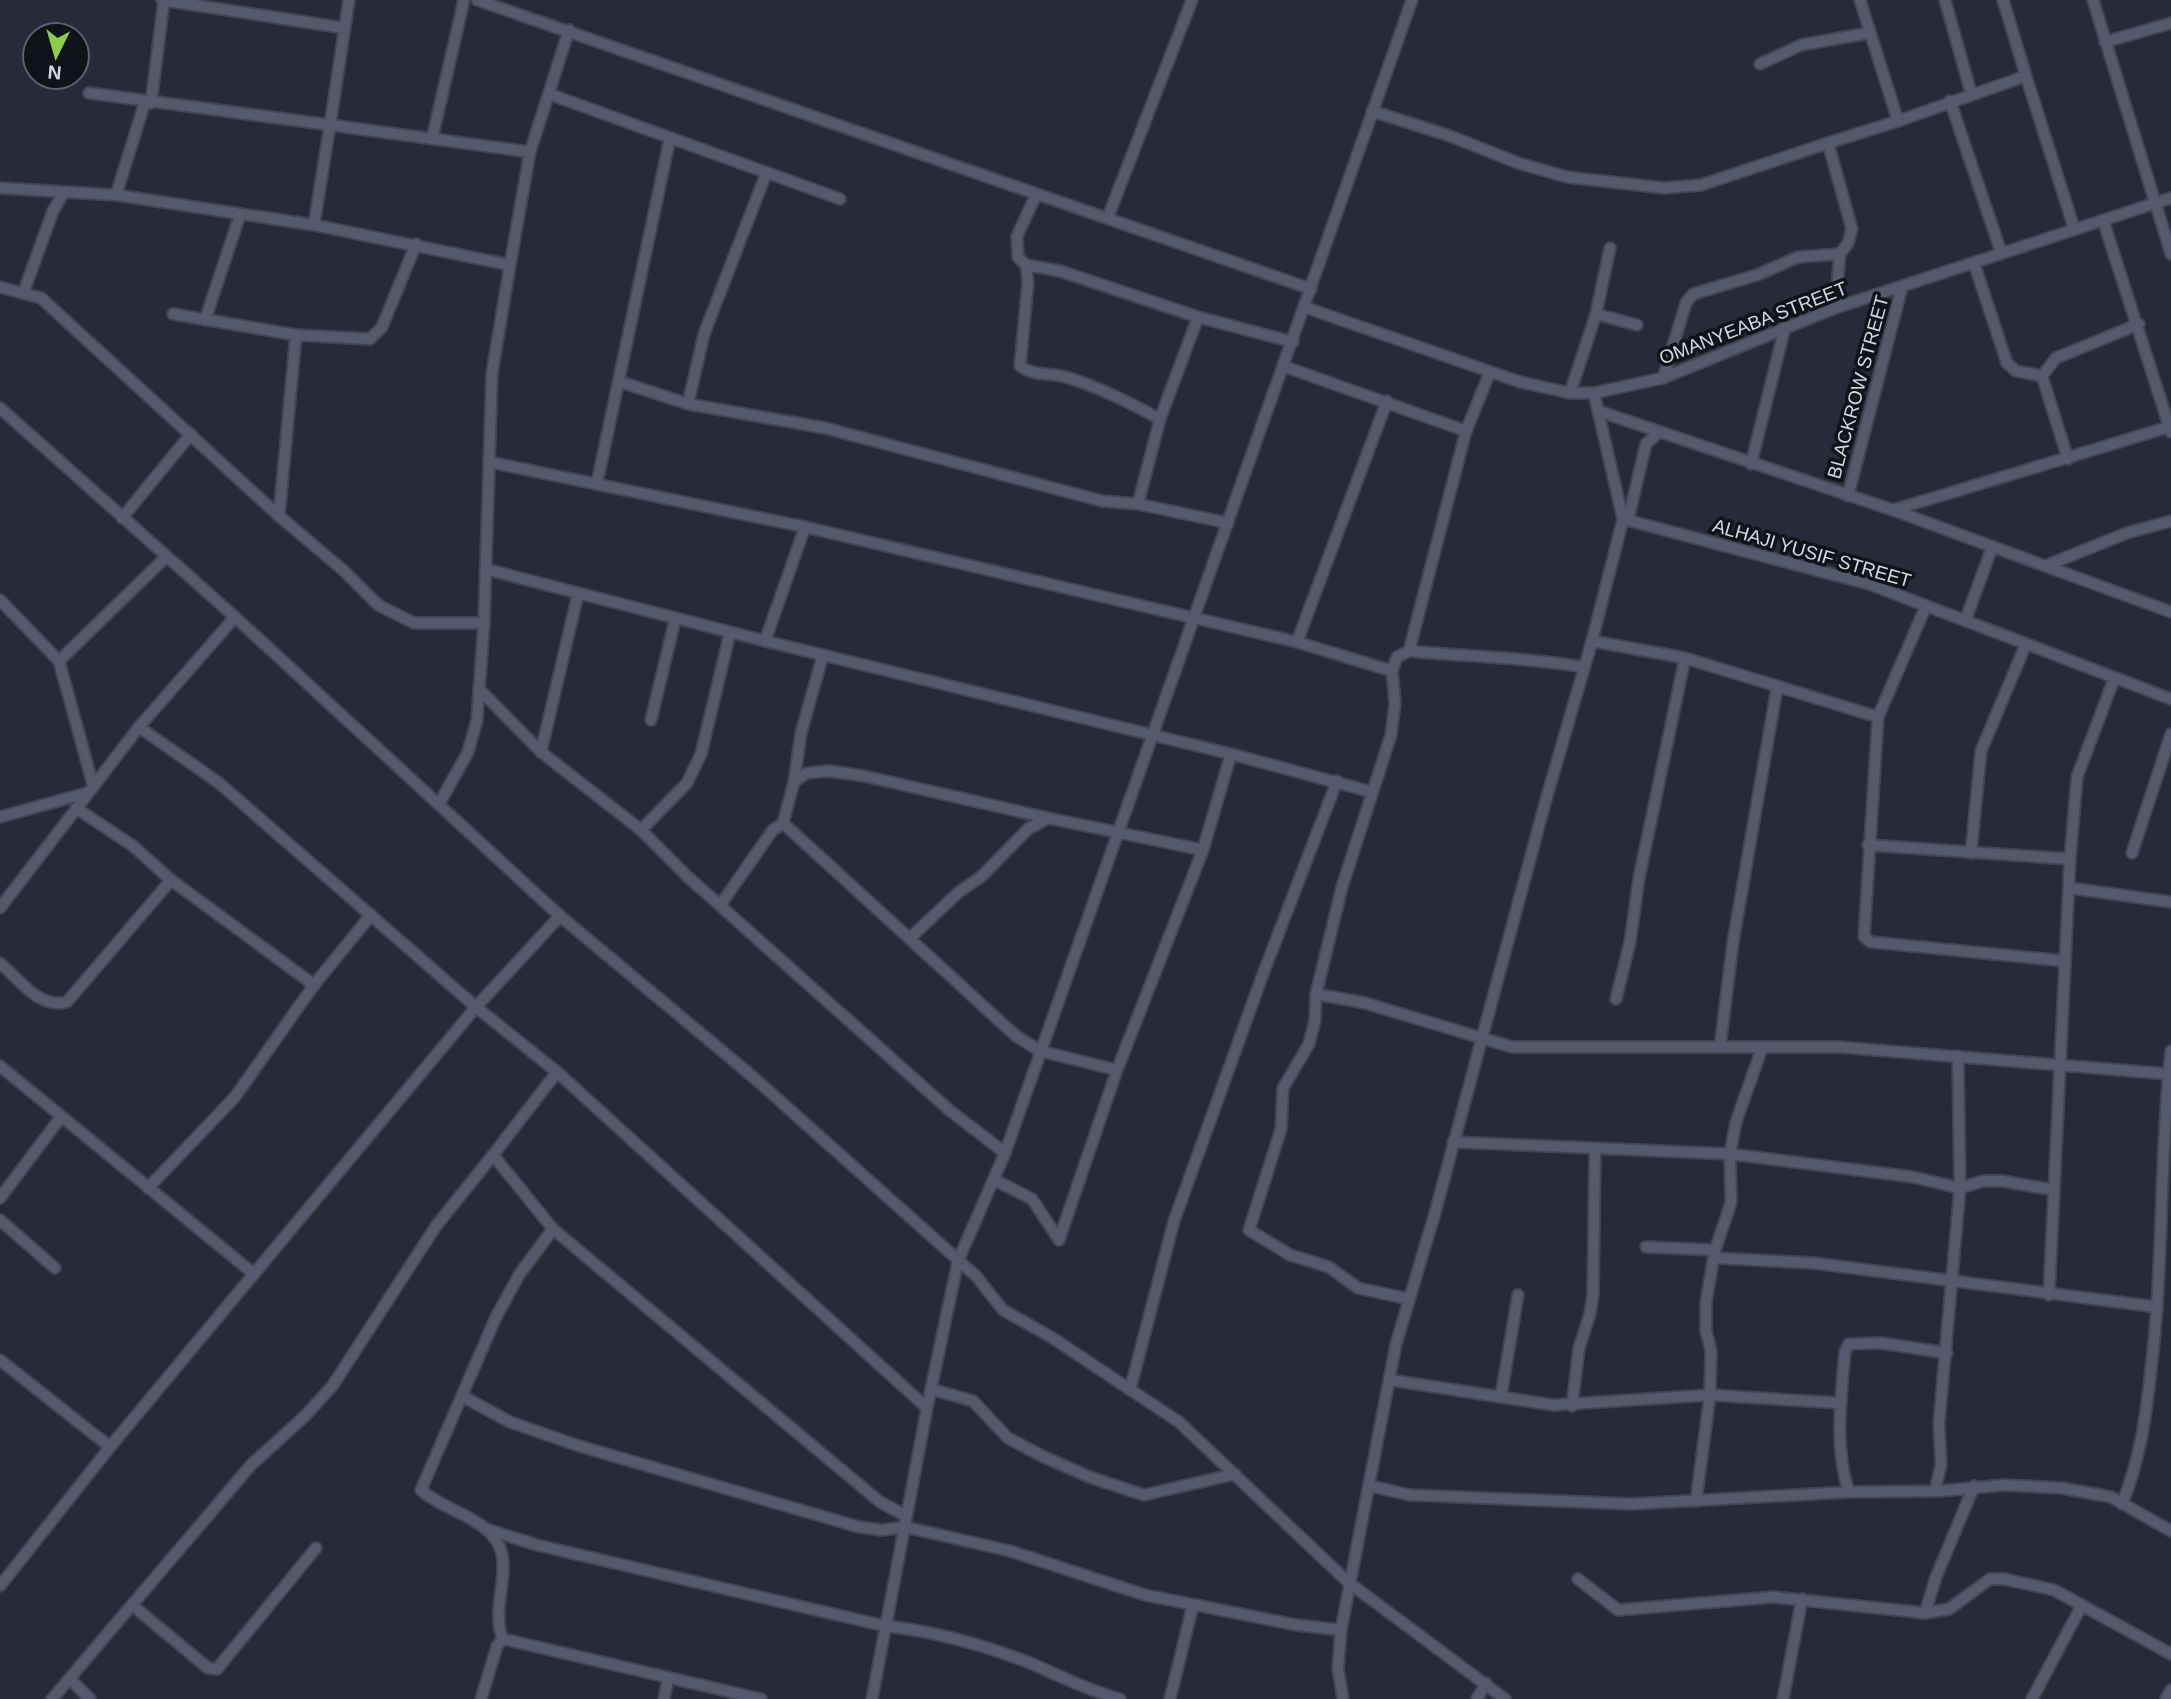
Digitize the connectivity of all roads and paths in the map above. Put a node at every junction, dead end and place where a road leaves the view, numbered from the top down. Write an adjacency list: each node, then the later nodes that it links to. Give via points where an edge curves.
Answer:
1 (163, 0): 12 (street); 22 (street)
2 (349, 0): 12 (street)
3 (464, 0): 27 (street)
4 (478, 0): 13 (street)
5 (1192, 0): 39 (street)
6 (1412, 0): 23 (street)
7 (1860, 0): 14 (street)
8 (1945, 0): 19 (street)
9 (2003, 0): 17 (street)
10 (2093, 0): 15 (street)
11 (2171, 23): 15 (street)
12 (344, 28): 25 (street)
13 (569, 30): 20 (street); 34 (street)
14 (1869, 33): 16 (street, via 1801,45); 24 (street)
15 (2105, 42): 37 (street)
16 (1760, 64)
17 (2026, 76): 19 (street); 42 (street)
18 (89, 93): 22 (street)
19 (1971, 93): 21 (street)
20 (549, 94): 26 (street); 29 (street)
21 (1950, 101): 24 (street); 45 (street)
22 (148, 103): 25 (street); 33 (street)
23 (1372, 111): 28 (street, via 1543,171 1638,186 1701,185); 53 (street)
24 (1899, 121): 28 (street)
25 (330, 125): 27 (street); 41 (street)
26 (670, 138): 30 (street); 70 (street)
27 (432, 139): 29 (street)
28 (1828, 143): 46 (street, via 1852,229)
29 (530, 152): 49 (street)
30 (766, 174): 36 (street); 74 (street, via 704,334)
31 (0, 188): 32 (street)
32 (63, 194): 33 (street); 54 (street, via 52,211)
33 (116, 195): 38 (street)
34 (1036, 195): 39 (street); 50 (street, via 1017,236 1018,257)
35 (2171, 198): 37 (street, OMANYEABA STREET)
36 (840, 199)
37 (2155, 203): 40 (street, OMANYEABA STREET); 47 (street)
38 (240, 215): 41 (street); 60 (street)
39 (1108, 217): 53 (street)
40 (2104, 220): 42 (street, OMANYEABA STREET); 61 (street)
41 (314, 225): 43 (street)
42 (2074, 228): 45 (street, OMANYEABA STREET)
43 (416, 244): 49 (street); 64 (street, via 370,339)
44 (1610, 248): 58 (street)
45 (2001, 252): 48 (street, OMANYEABA STREET)
46 (1840, 254): 56 (street); 69 (street, via 1798,257 1693,294 1686,303)
47 (2171, 254)
48 (1974, 263): 52 (street, OMANYEABA STREET); 68 (street, via 2007,362 2016,371)
49 (510, 265): 83 (street, via 492,373)
50 (1026, 265): 59 (street, via 1060,271); 77 (street, via 1020,366 1027,372 1063,377 1110,393)
51 (0, 287): 54 (street)
52 (1902, 288): 56 (street, OMANYEABA STREET); 86 (street, BLACKROW STREET)
53 (1311, 289): 55 (street)
54 (24, 291): 81 (street, via 41,298)
55 (1304, 307): 65 (street); 67 (street, OMANYEABA STREET)
56 (1835, 308): 63 (street, OMANYEABA STREET)
57 (173, 314): 60 (street)
58 (1596, 314): 62 (street); 71 (street)
59 (1198, 317): 65 (street); 77 (street)
60 (205, 320): 64 (street)
61 (2138, 324): 68 (street, via 2056,358); 78 (street)
62 (1637, 325)
63 (1785, 327): 69 (street, OMANYEABA STREET); 84 (street)
64 (296, 335): 89 (street)
65 (1293, 342): 66 (street)
66 (1283, 366): 73 (street); 93 (street)
67 (1490, 372): 71 (street, OMANYEABA STREET); 79 (street)
68 (2042, 376): 82 (street)
69 (1663, 378): 72 (street, OMANYEABA STREET)
70 (621, 382): 74 (street); 85 (street)
71 (1570, 393): 72 (street, OMANYEABA STREET)
72 (1594, 393): 76 (street)
73 (1387, 401): 79 (street); 111 (street)
74 (688, 404): 87 (street, via 825,428 1102,501)
75 (0, 408): 90 (street)
76 (1598, 411): 80 (street); 91 (street)
77 (1160, 419): 87 (street)
78 (2170, 430): 82 (street)
79 (1466, 431): 113 (street)
80 (1659, 432): 84 (street); 91 (street, via 1646,444)
81 (191, 434): 89 (street); 90 (street)
82 (2068, 459): 88 (street)
83 (489, 462): 85 (street); 98 (street)
84 (1751, 464): 86 (street)
85 (597, 483): 94 (street)
86 (1848, 496): 88 (street)
87 (1138, 504): 93 (street)
88 (1893, 510): 95 (street)
89 (279, 516): 107 (street, via 377,605 398,618 414,623)
90 (122, 518): 96 (street)
91 (1626, 519): 101 (street, ALHAJI YUSIF STREET, via 1869,584); 110 (street)
92 (2171, 520): 97 (street)
93 (1228, 523): 104 (street)
94 (805, 527): 104 (street); 109 (street)
95 (1992, 548): 97 (street); 106 (street)
96 (166, 557): 103 (street); 116 (street)
97 (2045, 566): 102 (street)
98 (485, 569): 99 (street); 107 (street)
99 (578, 594): 105 (street); 128 (street)
100 (0, 600): 116 (street)
101 (1926, 606): 106 (street, ALHAJI YUSIF STREET); 123 (street)
102 (2171, 612)
103 (235, 617): 125 (street); 134 (street)
104 (1195, 618): 111 (street); 126 (street)
105 (675, 620): 108 (street); 124 (street)
106 (1965, 621): 112 (street, ALHAJI YUSIF STREET)
107 (484, 623): 121 (street)
108 (730, 633): 109 (street); 139 (street, via 701,754 687,783)
109 (765, 641): 114 (street)
110 (1592, 641): 115 (street); 117 (street)
111 (1297, 642): 118 (street)
112 (2026, 644): 119 (street, ALHAJI YUSIF STREET); 143 (street, via 1981,751)
113 (1409, 651): 117 (street, via 1534,658); 118 (street, via 1396,657)
114 (823, 655): 126 (street); 131 (street, via 801,733)
115 (1685, 658): 120 (street); 158 (street)
116 (59, 661): 132 (street)
117 (1584, 667): 160 (street)
118 (1392, 671): 133 (street, via 1395,720)
119 (2114, 679): 122 (street, ALHAJI YUSIF STREET); 145 (street, via 2077,777)
120 (1777, 688): 123 (street); 161 (street, via 1733,942)
121 (481, 690): 128 (street); 134 (street, via 468,752)
122 (2171, 699)
123 (1878, 717): 141 (street)
124 (651, 720)
125 (139, 727): 132 (street); 151 (street, via 219,783)
126 (1150, 734): 129 (street); 140 (street)
127 (2171, 734): 144 (street)
128 (541, 752): 139 (street)
129 (1231, 754): 130 (street); 142 (street)
130 (1337, 781): 133 (street); 198 (street, via 1174,1221)
131 (794, 782): 137 (street, via 814,772 864,776); 138 (street)
132 (90, 789): 135 (street); 136 (street)
133 (1372, 792): 157 (street, via 1342,887)
134 (439, 804): 152 (street)
135 (76, 808): 146 (street, via 133,846); 150 (street)
136 (0, 817)
137 (1048, 818): 140 (street); 153 (street, via 1028,830)
138 (783, 823): 149 (street, via 772,831); 153 (street)
139 (641, 830): 149 (street)
140 (1117, 831): 142 (street); 163 (street)
141 (1868, 845): 143 (street); 154 (street, via 1866,940)
142 (1203, 850): 168 (street)
143 (1971, 853): 145 (street)
144 (2132, 853)
145 (2070, 859): 147 (street)
146 (171, 880): 155 (street, via 68,1002 55,1005 42,1000); 156 (street)
147 (2070, 888): 148 (street); 154 (street)
148 (2171, 902)
149 (720, 904): 174 (street, via 948,1109)
150 (0, 908)
151 (371, 915): 156 (street); 159 (street)
152 (560, 916): 159 (street); 186 (street, via 752,1076)
153 (910, 938): 163 (street, via 1016,1036)
154 (2066, 961): 166 (street)
155 (0, 963)
156 (314, 985): 178 (street, via 235,1097)
157 (1316, 994): 160 (street, via 1365,1003); 192 (street, via 1309,1044 1283,1088 1281,1129 1249,1230 1290,1255 1329,1267 1358,1288)
158 (1616, 999)
159 (476, 1007): 169 (street); 188 (street)
160 (1483, 1039): 161 (street, via 1538,1049); 172 (street)
161 (1720, 1047): 162 (street)
162 (1762, 1048): 165 (street, via 1839,1047); 175 (street, via 1735,1122)
163 (1040, 1051): 168 (street); 174 (street)
164 (2171, 1051): 170 (street)
165 (1958, 1056): 166 (street); 179 (street)
166 (2062, 1065): 170 (street); 180 (street)
167 (0, 1066): 171 (street)
168 (1117, 1070): 177 (street, via 1059,1240 1032,1199)
169 (557, 1072): 176 (street); 204 (street)
170 (2168, 1074): 193 (street)
171 (61, 1117): 178 (street); 181 (street)
172 (1452, 1142): 173 (street); 192 (street)
173 (1595, 1150): 175 (street); 203 (street, via 1593,1294 1579,1348)
174 (1005, 1153): 177 (street)
175 (1730, 1154): 179 (street, via 1913,1177); 185 (street, via 1731,1203)
176 (493, 1155): 183 (street); 221 (street, via 436,1226 333,1385 251,1465)
177 (995, 1180): 186 (street)
178 (148, 1188): 188 (street)
179 (1960, 1188): 180 (street, via 2002,1181); 189 (street)
180 (2054, 1191): 191 (street)
181 (0, 1198)
182 (0, 1220): 187 (street)
183 (553, 1229): 200 (street, via 519,1275); 213 (street)
184 (1646, 1247): 185 (street)
185 (1715, 1254): 189 (street); 199 (street, via 1705,1319 1712,1351)
186 (958, 1261): 197 (street); 198 (street, via 1003,1310)
187 (55, 1268)
188 (254, 1274): 205 (street)
189 (1951, 1283): 191 (street); 194 (street)
190 (1518, 1295): 201 (street)
191 (2049, 1295): 193 (street)
192 (1409, 1299): 196 (street)
193 (2157, 1307): 212 (street, via 2144,1433)
194 (1947, 1353): 202 (street, via 1881,1343 1849,1344); 210 (street, via 1939,1423 1941,1465)
195 (2, 1365): 205 (street)
196 (1390, 1380): 201 (street); 207 (street)
197 (931, 1389): 204 (street); 206 (street, via 974,1401 1008,1438 1042,1456 1144,1495)
198 (1130, 1390): 206 (street, via 1179,1422)
199 (1710, 1395): 202 (street); 203 (street); 211 (street)
200 (462, 1396): 213 (street, via 510,1422 579,1446 859,1527 883,1530); 214 (street, via 421,1490)
201 (1501, 1396): 203 (street)
202 (1841, 1403): 209 (street, via 1842,1465)
203 (1572, 1406)
204 (927, 1408): 213 (street)
205 (110, 1447): 219 (street)
206 (1236, 1474): 218 (street)
207 (1370, 1486): 211 (street, via 1410,1495 1493,1499 1632,1504); 218 (street)
208 (1974, 1486): 210 (street); 212 (street, via 2070,1488 2096,1492); 224 (street)
209 (1849, 1492): 210 (street); 211 (street)
210 (1935, 1492)
211 (1696, 1501)
212 (2122, 1504): 215 (street)
213 (906, 1521): 222 (street, via 1145,1595); 225 (street)
214 (485, 1529): 225 (street); 227 (street, via 493,1536 503,1563 497,1619)
215 (2171, 1531)
216 (316, 1548): 221 (street, via 217,1669 208,1668)
217 (1578, 1578): 220 (street, via 1618,1610 1750,1598)
218 (1348, 1582): 226 (street); 231 (street)
219 (0, 1586)
220 (1802, 1599): 224 (street); 244 (street)
221 (132, 1605): 229 (street)
222 (1193, 1605): 226 (street); 240 (street)
223 (2081, 1605): 224 (street, via 2054,1590 1990,1579 1949,1609); 228 (street); 245 (street)
224 (1925, 1613)
225 (885, 1626): 238 (street); 239 (street, via 925,1630 1025,1661)
226 (1340, 1630): 241 (street, via 1338,1670)
227 (503, 1639): 230 (street); 235 (street)
228 (2171, 1654)
229 (69, 1679): 233 (street); 234 (street)
230 (668, 1679): 236 (street); 237 (street)
231 (1486, 1683): 242 (street); 243 (street)
232 (2171, 1690): 246 (street)
233 (52, 1699)
234 (90, 1699)
235 (481, 1699)
236 (664, 1699)
237 (761, 1699)
238 (872, 1699)
239 (1120, 1699)
240 (1170, 1699)
241 (1343, 1699)
242 (1477, 1699)
243 (1504, 1699)
244 (1783, 1699)
245 (2032, 1699)
246 (2166, 1699)

